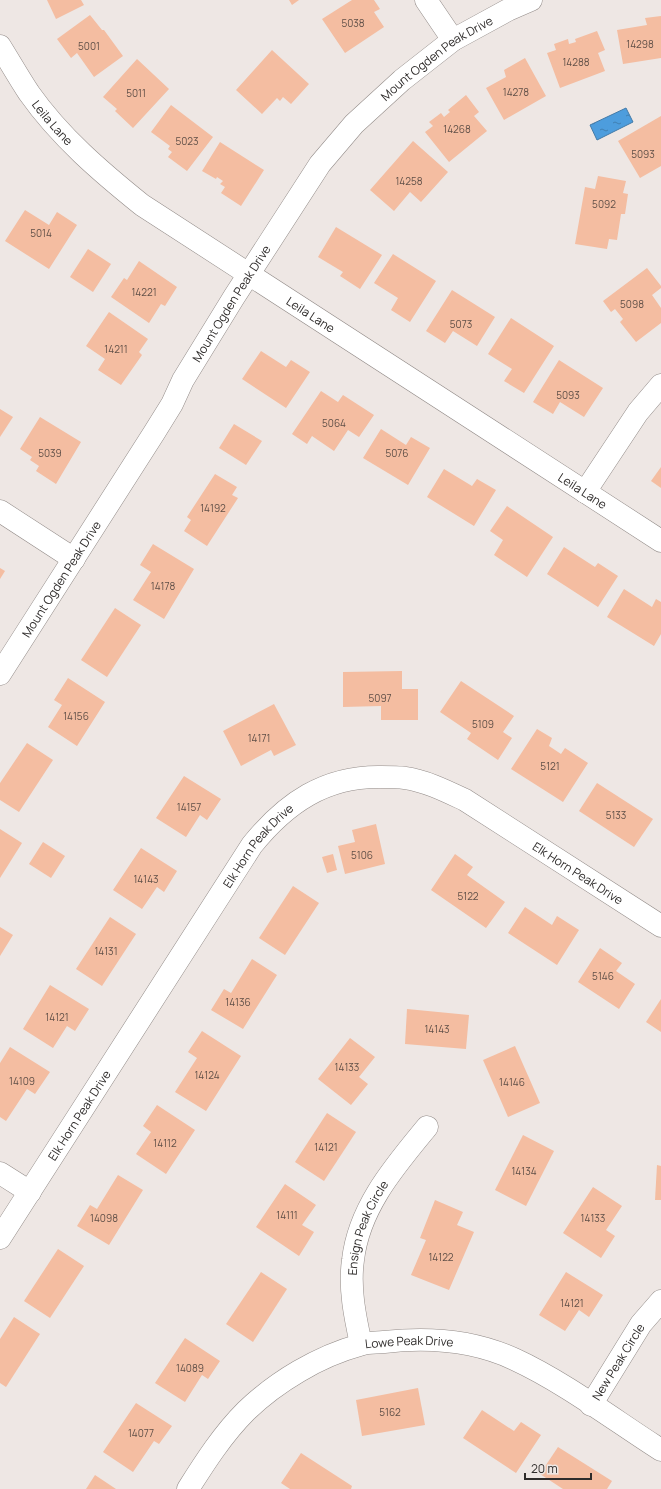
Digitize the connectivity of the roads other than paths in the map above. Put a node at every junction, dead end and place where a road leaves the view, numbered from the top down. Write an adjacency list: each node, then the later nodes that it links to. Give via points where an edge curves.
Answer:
1 (426, 0): 3 (street)
2 (531, 0): 3 (street, Mount Ogden Peak Drive)
3 (453, 40): 5 (street, Mount Ogden Peak Drive, via 402,80 354,124 320,164)
4 (0, 46): 5 (street, Leila Lane, via 29,93 67,139 103,174 142,205)
5 (249, 274): 7 (street, Leila Lane); 10 (street, Mount Ogden Peak Drive, via 183,380 172,404)
6 (661, 385): 7 (street, via 638,412)
7 (585, 492): 9 (street, Leila Lane)
8 (0, 511): 10 (street)
9 (661, 541)
10 (74, 558): 11 (street, Mount Ogden Peak Drive)
11 (0, 674)
12 (661, 926): 15 (street, Elk Horn Peak Drive, via 465,800 436,786 405,778 373,777 340,781 314,791 290,805 269,824 252,845)
13 (427, 1126): 18 (street, Ensign Peak Circle, via 381,1187 361,1225 352,1260 352,1294)
14 (0, 1173): 15 (street)
15 (30, 1192): 16 (street, Elk Horn Peak Drive)
16 (0, 1238)
17 (661, 1301): 19 (street, New Peak Circle, via 641,1324)
18 (360, 1344): 19 (street, Lowe Peak Drive, via 441,1340 477,1347 513,1358 546,1375); 21 (street, Lowe Peak Drive, via 319,1360 282,1383 246,1411 216,1446)
19 (591, 1405): 20 (street, Lowe Peak Drive)
20 (661, 1450)
21 (188, 1489)

